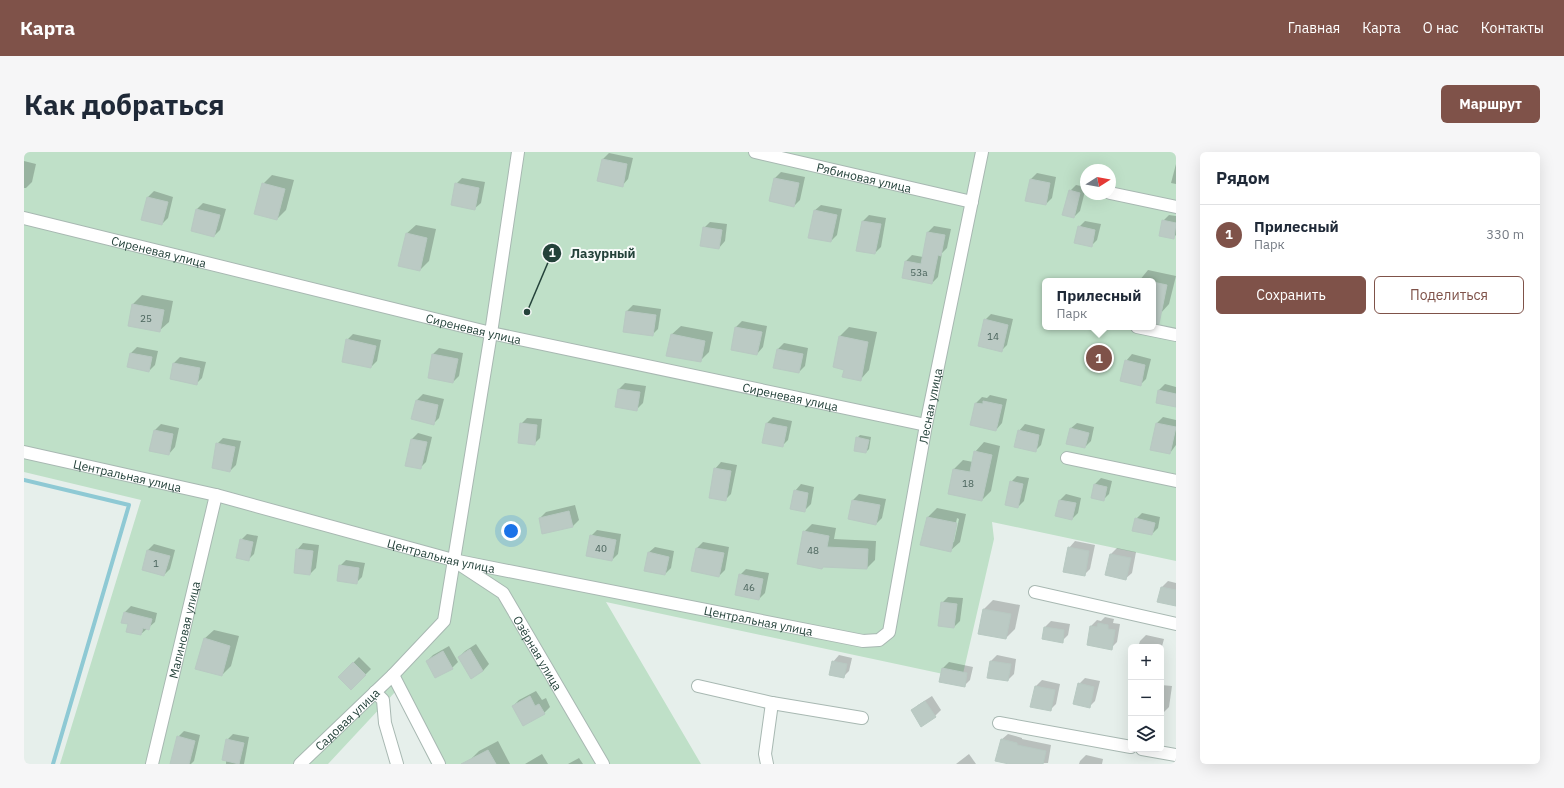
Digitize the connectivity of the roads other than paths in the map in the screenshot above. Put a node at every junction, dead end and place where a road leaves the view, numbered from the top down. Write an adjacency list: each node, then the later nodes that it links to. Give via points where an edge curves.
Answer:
1 (518, 152): 9 (street, Садовая улица)
2 (756, 152): 5 (street, Рябиновая улица)
3 (982, 152): 5 (street, Лесная улица)
4 (1116, 194): 6 (street)
5 (972, 202): 11 (street, Лесная улица)
6 (1176, 207)
7 (24, 218): 9 (street, Сиреневая улица)
8 (1152, 330): 10 (street)
9 (491, 333): 11 (street, Сиреневая улица); 16 (street, Садовая улица)
10 (1176, 335)
11 (926, 424): 19 (street, Лесная улица, via 890,632 879,640)
12 (24, 452): 15 (street, Центральная улица)
13 (1067, 458): 14 (street)
14 (1176, 481)
15 (216, 495): 16 (street, Центральная улица); 29 (street, Малиновая улица)
16 (453, 560): 19 (street, Центральная улица); 20 (street, Садовая улица, via 444,621); 33 (street, Озёрная улица, via 503,593)
17 (1035, 592): 18 (street)
18 (1176, 624)
19 (863, 641)
20 (393, 675): 22 (street, Садовая улица); 32 (street)
21 (698, 686): 23 (street)
22 (375, 692): 30 (street, Садовая улица); 31 (street, via 383,700 385,722)
23 (772, 703): 24 (street); 34 (street, via 765,754)
24 (862, 718)
25 (999, 723): 26 (street)
26 (1128, 746)
27 (1159, 752): 28 (street)
28 (1176, 755)
29 (152, 764)
30 (300, 764)
31 (397, 764)
32 (439, 764)
33 (604, 764)
34 (767, 764)

